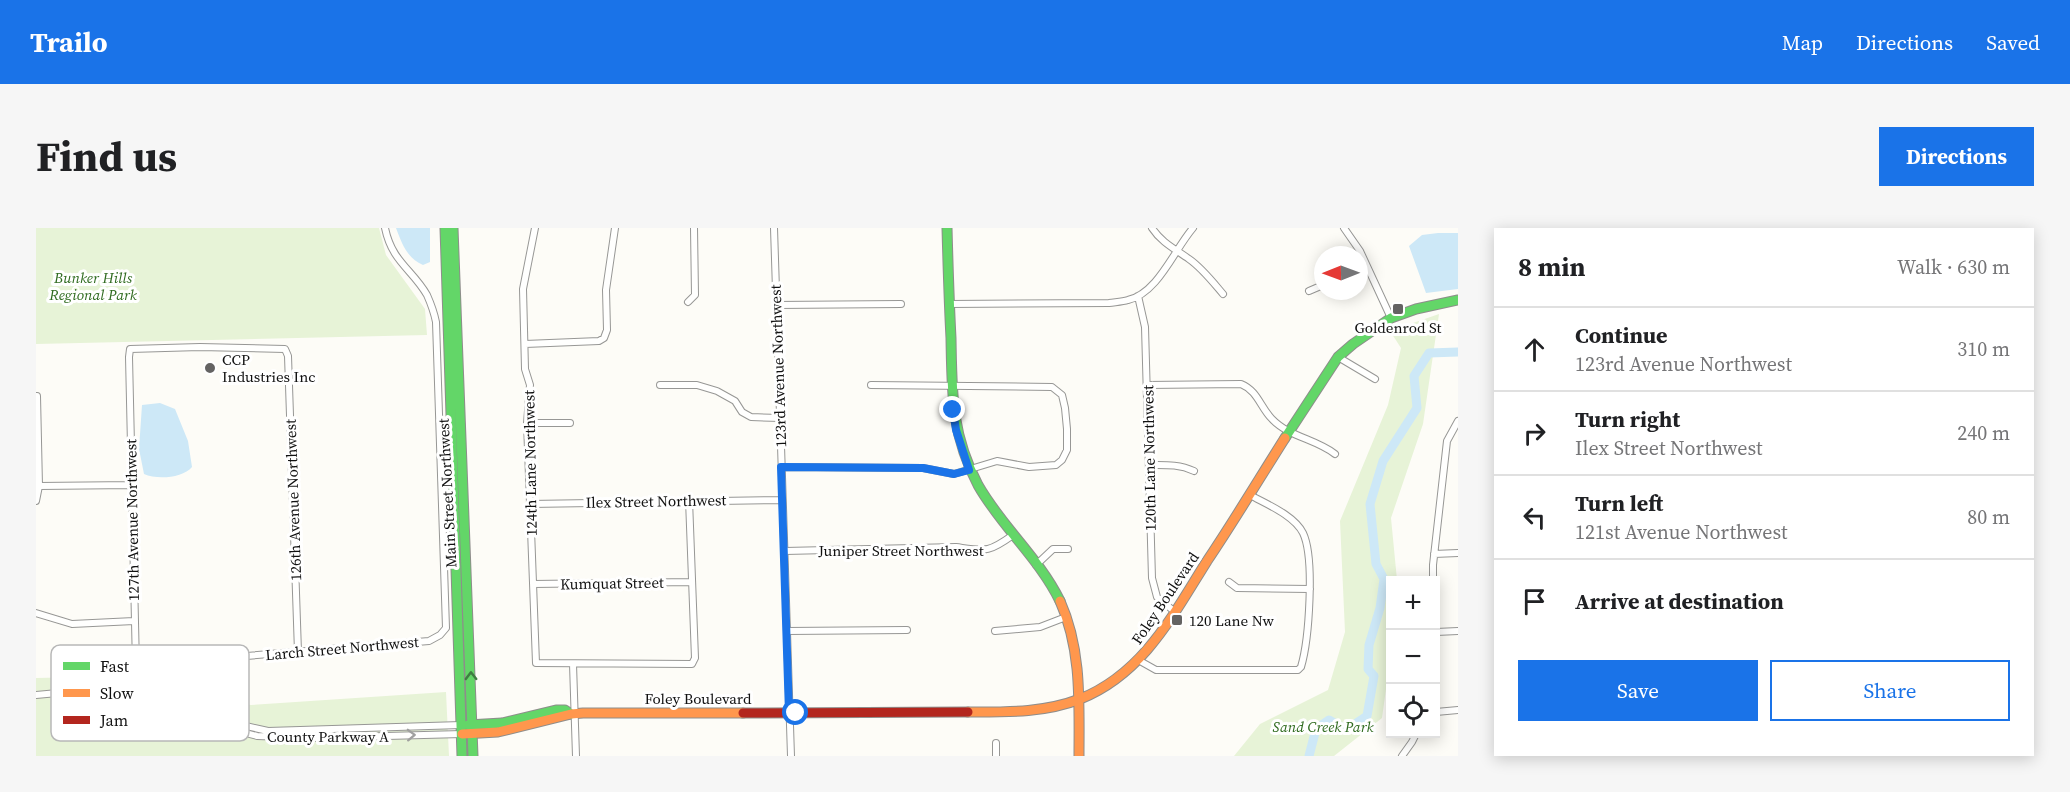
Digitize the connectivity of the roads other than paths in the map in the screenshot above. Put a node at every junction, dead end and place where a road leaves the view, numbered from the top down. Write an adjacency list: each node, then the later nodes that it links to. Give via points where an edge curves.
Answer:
1 (385, 228): 72 (street, Larch Street Northwest, via 396,257 426,293 436,322 446,628 429,641)
2 (445, 228): 84 (street, Main Street Northwest)
3 (453, 228): 85 (street, Main Street Northwest, one-way to 3)
4 (536, 228): 25 (street, 124th Lane Northwest, via 523,289)
5 (615, 228): 25 (street, via 604,338)
6 (694, 228): 20 (street, via 696,284 695,295)
7 (774, 228): 21 (street, 123rd Avenue Northwest)
8 (947, 228): 23 (street)
9 (1152, 228): 13 (street)
10 (1193, 228): 13 (street)
11 (1344, 228): 12 (street)
12 (1357, 246)
13 (1176, 250): 17 (street); 18 (street, via 1159,278)
14 (1368, 269): 24 (street)
15 (1314, 289): 16 (street)
16 (1309, 291)
17 (1223, 294)
18 (1138, 296): 23 (street, via 1109,303); 30 (street, 120th Lane Northwest, via 1145,327)
19 (1458, 300): 24 (street, Foley Boulevard)
20 (688, 302)
21 (776, 304): 22 (street); 34 (street, 123rd Avenue Northwest)
22 (901, 304)
23 (949, 304): 32 (street)
24 (1391, 318): 27 (street, Foley Boulevard)
25 (525, 344): 36 (street, 124th Lane Northwest, via 525,369 530,385)
26 (130, 349): 44 (street, 127th Avenue Northwest); 72 (street, 126th Avenue Northwest, via 285,349)
27 (1338, 357): 28 (street); 38 (street, Foley Boulevard)
28 (1375, 379)
29 (871, 385): 32 (street)
30 (1147, 385): 38 (street, via 1241,384 1251,388 1272,419); 40 (street, 120th Lane Northwest)
31 (660, 386): 34 (street, via 696,385 735,400 742,412 751,417)
32 (952, 386): 42 (street, via 956,430); 42 (street, via 1052,387 1062,395 1065,408 1067,450 1056,465 1029,467 997,461)
33 (37, 396): 45 (street)
34 (780, 418): 41 (street, 123rd Avenue Northwest)
35 (1458, 421): 55 (street, via 1448,441)
36 (527, 423): 37 (street); 50 (street, 124th Lane Northwest)
37 (570, 423)
38 (1289, 431): 39 (street); 46 (street, Foley Boulevard)
39 (1335, 454)
40 (1149, 465): 43 (street, via 1184,466); 62 (street, 120th Lane Northwest, via 1153,584 1157,597)
41 (781, 467): 42 (street, via 923,468 954,474); 48 (street, 123rd Avenue Northwest)
42 (969, 470): 51 (street)
43 (1194, 471)
44 (132, 485): 45 (street); 65 (street, 127th Avenue Northwest)
45 (39, 486): 49 (street)
46 (1250, 495): 61 (street, via 1292,520 1302,532); 62 (street, Foley Boulevard)
47 (688, 500): 48 (street, Ilex Street Northwest); 50 (street, Ilex Street Northwest); 58 (street)
48 (782, 500): 53 (street, 123rd Avenue Northwest)
49 (36, 501)
50 (530, 504): 60 (street, 124th Lane Northwest)
51 (1013, 535): 53 (street, Juniper Street Northwest, via 994,549 983,551 956,547); 56 (street)
52 (1068, 549): 56 (street, via 1053,549)
53 (785, 551): 67 (street, 123rd Avenue Northwest)
54 (1458, 553): 55 (street)
55 (1434, 554): 57 (street)
56 (1036, 565): 64 (street)
57 (1433, 576)
58 (692, 582): 60 (street, Kumquat Street); 75 (street, via 692,664)
59 (1229, 582): 61 (street, via 1238,588)
60 (533, 584): 75 (street, 124th Lane Northwest, via 536,663)
61 (1310, 590): 74 (street, via 1302,664 1298,670 1156,670)
62 (1175, 612): 74 (street, Foley Boulevard)
63 (36, 613): 65 (street, via 72,624)
64 (1066, 617): 68 (street, via 1040,627); 78 (street, via 1076,657)
65 (134, 621): 71 (street, 127th Avenue Northwest)
66 (908, 630): 67 (street)
67 (787, 631): 81 (street, 123rd Avenue Northwest)
68 (995, 631)
69 (1458, 631): 70 (street)
70 (1440, 632)
71 (135, 645)
72 (298, 652): 73 (street, Larch Street Northwest)
73 (249, 656)
74 (1140, 661): 78 (street, Foley Boulevard, via 1103,690)
75 (573, 664): 82 (street)
76 (51, 694): 77 (street, County Parkway A)
77 (36, 695)
78 (1078, 700): 81 (street, Foley Boulevard, via 1021,712); 93 (street)
79 (1458, 710): 80 (street)
80 (1440, 712)
81 (789, 713): 82 (street, Foley Boulevard); 91 (street, 123rd Avenue Northwest)
82 (573, 714): 85 (street, Foley Boulevard, via 556,710); 90 (street)
83 (249, 727): 84 (street, County Parkway A, via 282,731)
84 (461, 729): 85 (street, Foley Boulevard); 88 (street, Main Street Northwest)
85 (472, 729): 89 (street, Main Street Northwest)
86 (1414, 738): 94 (street)
87 (996, 743): 92 (street)
88 (462, 756)
89 (473, 756)
90 (576, 756)
91 (791, 756)
92 (996, 756)
93 (1079, 756)
94 (1402, 756)

